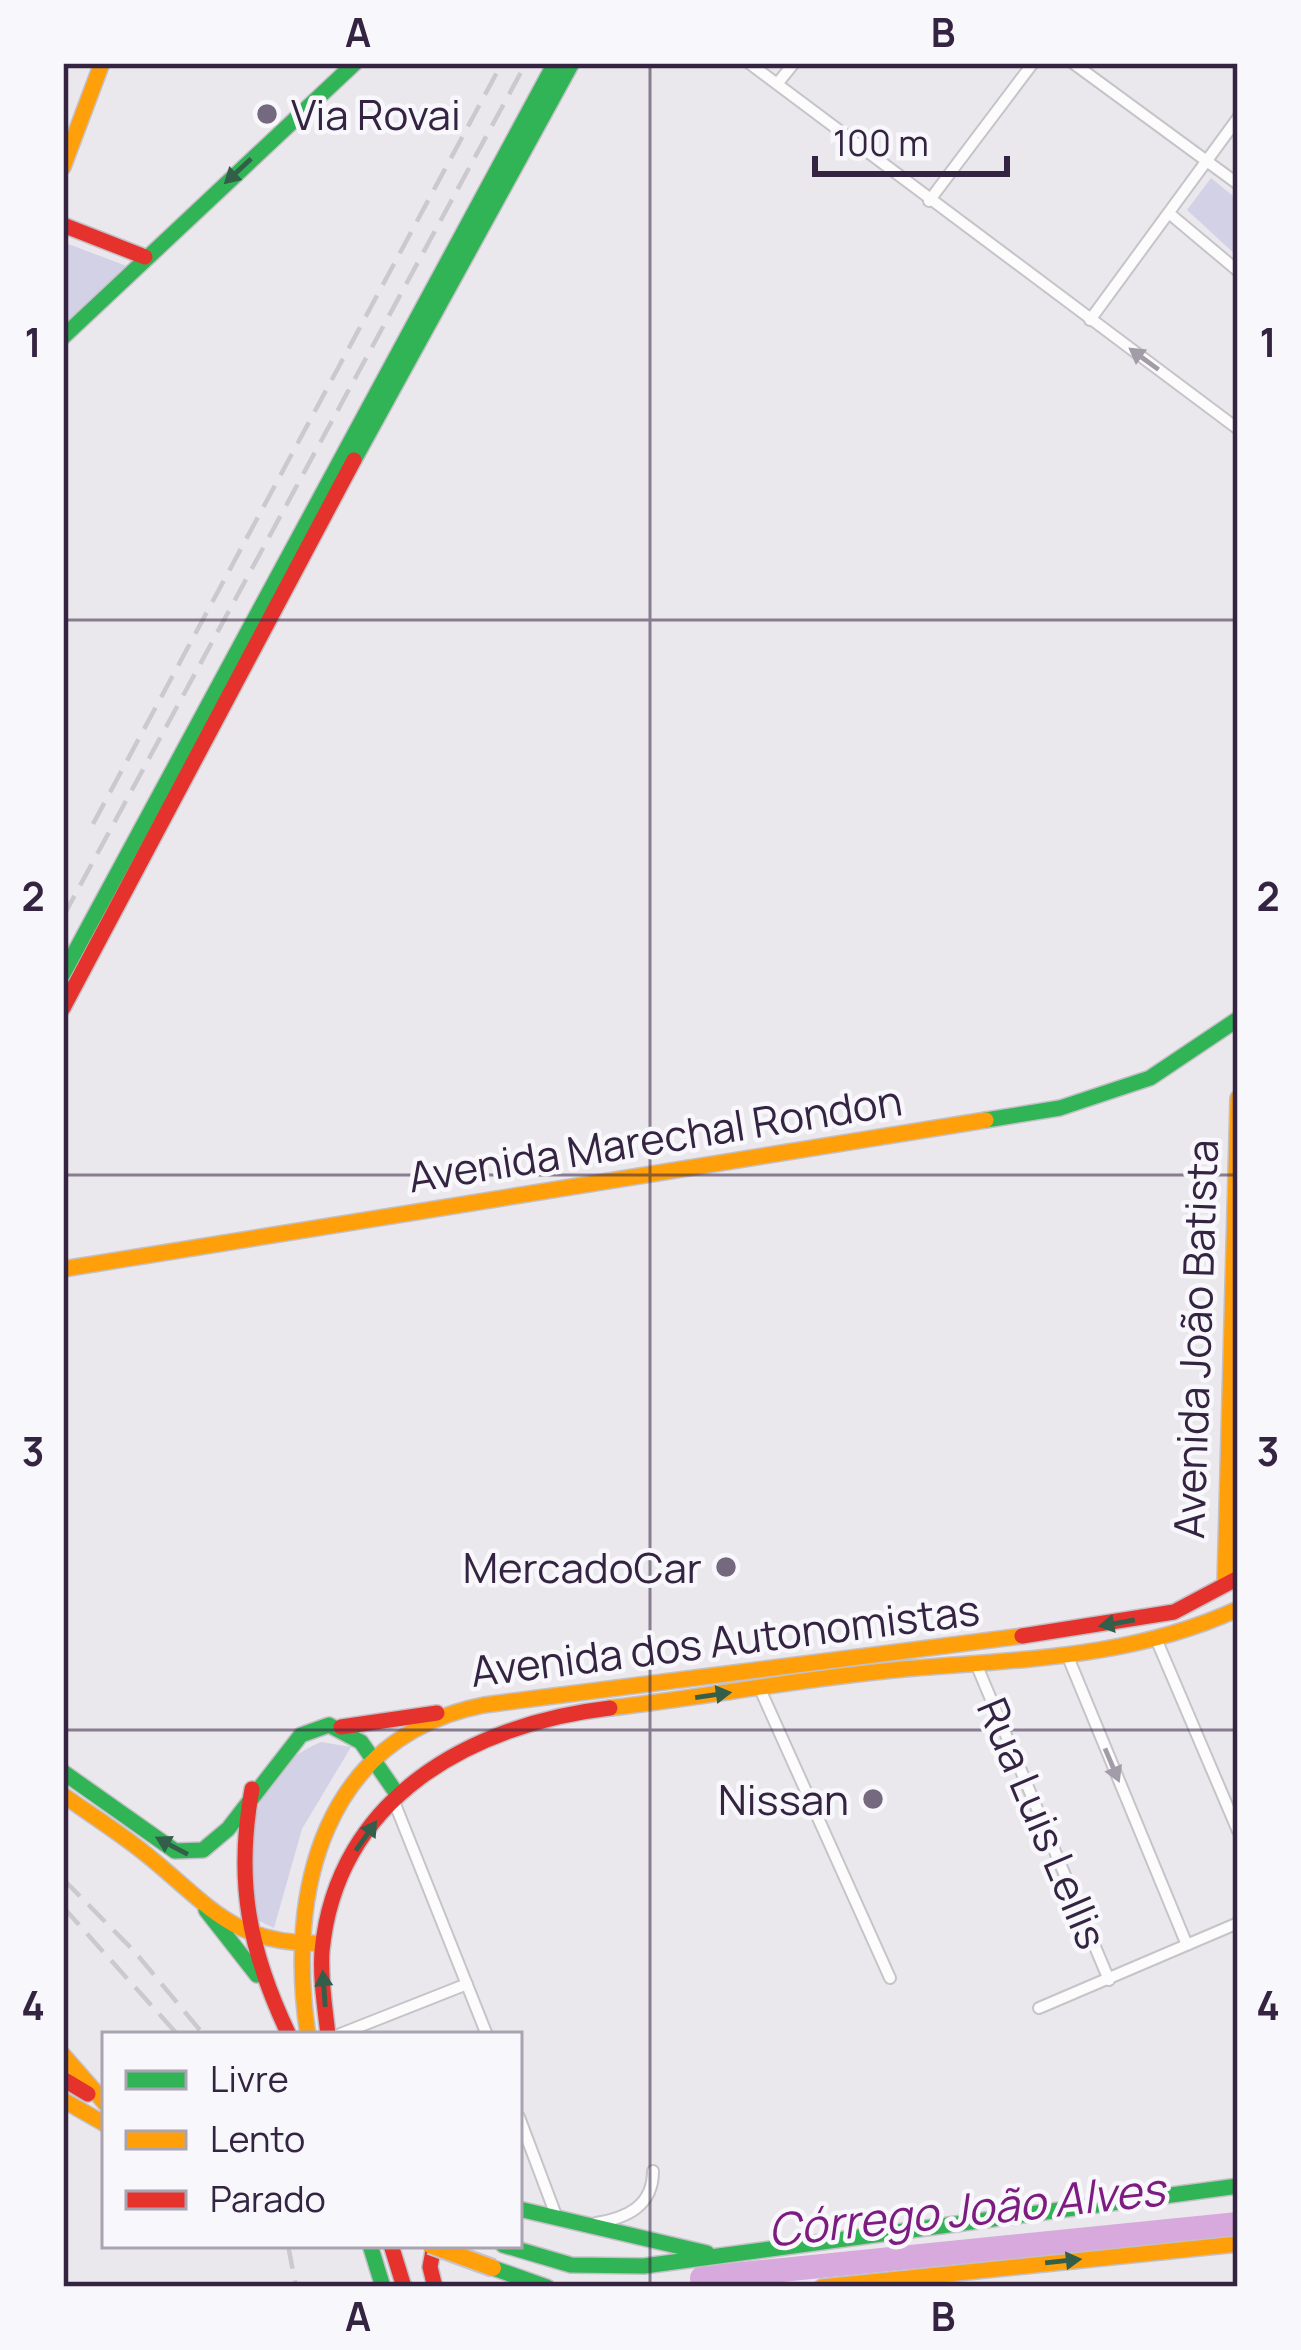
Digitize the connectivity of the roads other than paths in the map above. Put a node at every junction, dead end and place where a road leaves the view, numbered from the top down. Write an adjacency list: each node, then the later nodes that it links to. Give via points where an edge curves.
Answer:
1 (102, 63): 12 (main road)
2 (355, 63): 17 (main road, one-way to 17)
3 (555, 63): 22 (main road)
4 (572, 63): 23 (main road)
5 (749, 63): 9 (street)
6 (794, 63): 9 (street)
7 (1033, 63): 14 (street)
8 (1073, 63): 11 (street)
9 (777, 84): 14 (street)
10 (1238, 118): 11 (street)
11 (1207, 162): 13 (street); 15 (street)
12 (63, 167)
13 (1238, 184)
14 (929, 201): 19 (street)
15 (1170, 214): 18 (street); 19 (street)
16 (63, 225): 17 (main road)
17 (146, 257): 20 (main road)
18 (1238, 271)
19 (1090, 320): 21 (street, one-way to 19)
20 (63, 338)
21 (1238, 429)
22 (63, 974)
23 (63, 1008)
24 (1238, 1019): 26 (main road, Avenida Marechal Rondon, via 1150,1078 1060,1108)
25 (1238, 1099): 27 (main road, Avenida João Batista)
26 (63, 1269)
27 (1231, 1580): 29 (main road); 34 (main road, Avenida dos Autonomistas, one-way to 34, via 1174,1612 1115,1624)
28 (1237, 1612): 29 (main road, Avenida dos Autonomistas)
29 (1192, 1632): 30 (main road, Avenida dos Autonomistas)
30 (1156, 1642): 31 (main road, Avenida dos Autonomistas); 41 (street)
31 (1067, 1657): 32 (main road, Avenida dos Autonomistas); 47 (street, one-way to 47)
32 (977, 1666): 33 (main road, Avenida dos Autonomistas); 49 (street, Rua Luis Lellis)
33 (760, 1688): 40 (main road, Avenida dos Autonomistas, one-way to 33, via 461,1748 517,1725); 48 (street)
34 (462, 1709): 35 (main road); 36 (main road, Avenida dos Autonomistas)
35 (340, 1727): 36 (main road); 38 (main road, via 302,1737)
36 (375, 1754): 40 (main road); 46 (main road, Avenida dos Autonomistas, via 336,1813)
37 (63, 1772): 38 (main road, one-way to 37, via 224,1838 191,1856)
38 (252, 1790): 44 (main road, via 238,1871)
39 (63, 1795): 42 (main road)
40 (395, 1797): 45 (main road, Avenida dos Autonomistas, one-way to 40, via 342,1877); 51 (street)
41 (1238, 1831)
42 (206, 1910): 44 (main road); 50 (main road)
43 (1238, 1923): 47 (street)
44 (246, 1937): 46 (main road); 50 (main road)
45 (323, 1943): 46 (main road); 55 (main road, Avenida dos Autonomistas, one-way to 45)
46 (299, 1945): 54 (main road, Avenida dos Autonomistas)
47 (1187, 1945): 49 (street)
48 (890, 1978)
49 (1108, 1980): 52 (street)
50 (262, 1982): 53 (main road)
51 (467, 1984): 56 (street); 57 (street)
52 (1039, 2008)
53 (287, 2032)
54 (307, 2032)
55 (328, 2032)
56 (346, 2032)
57 (486, 2032)
58 (63, 2055): 61 (main road)
59 (63, 2079): 61 (main road)
60 (63, 2100): 61 (main road)
61 (102, 2112): 62 (main road)
62 (63, 2116)
63 (522, 2124): 67 (street)
64 (652, 2171): 68 (street, via 649,2193 632,2212)
65 (1238, 2186): 75 (main road)
66 (522, 2210): 67 (main road)
67 (557, 2218): 68 (main road)
68 (584, 2225): 75 (main road)
69 (1238, 2244): 80 (main road, one-way to 69)
70 (371, 2248): 76 (main road)
71 (393, 2248): 77 (main road)
72 (432, 2248): 78 (main road)
73 (440, 2248): 79 (main road, bridge)
74 (513, 2248): 75 (main road, via 603,2268)
75 (720, 2255)
76 (383, 2287)
77 (404, 2287)
78 (435, 2287)
79 (547, 2287)
80 (822, 2287)

